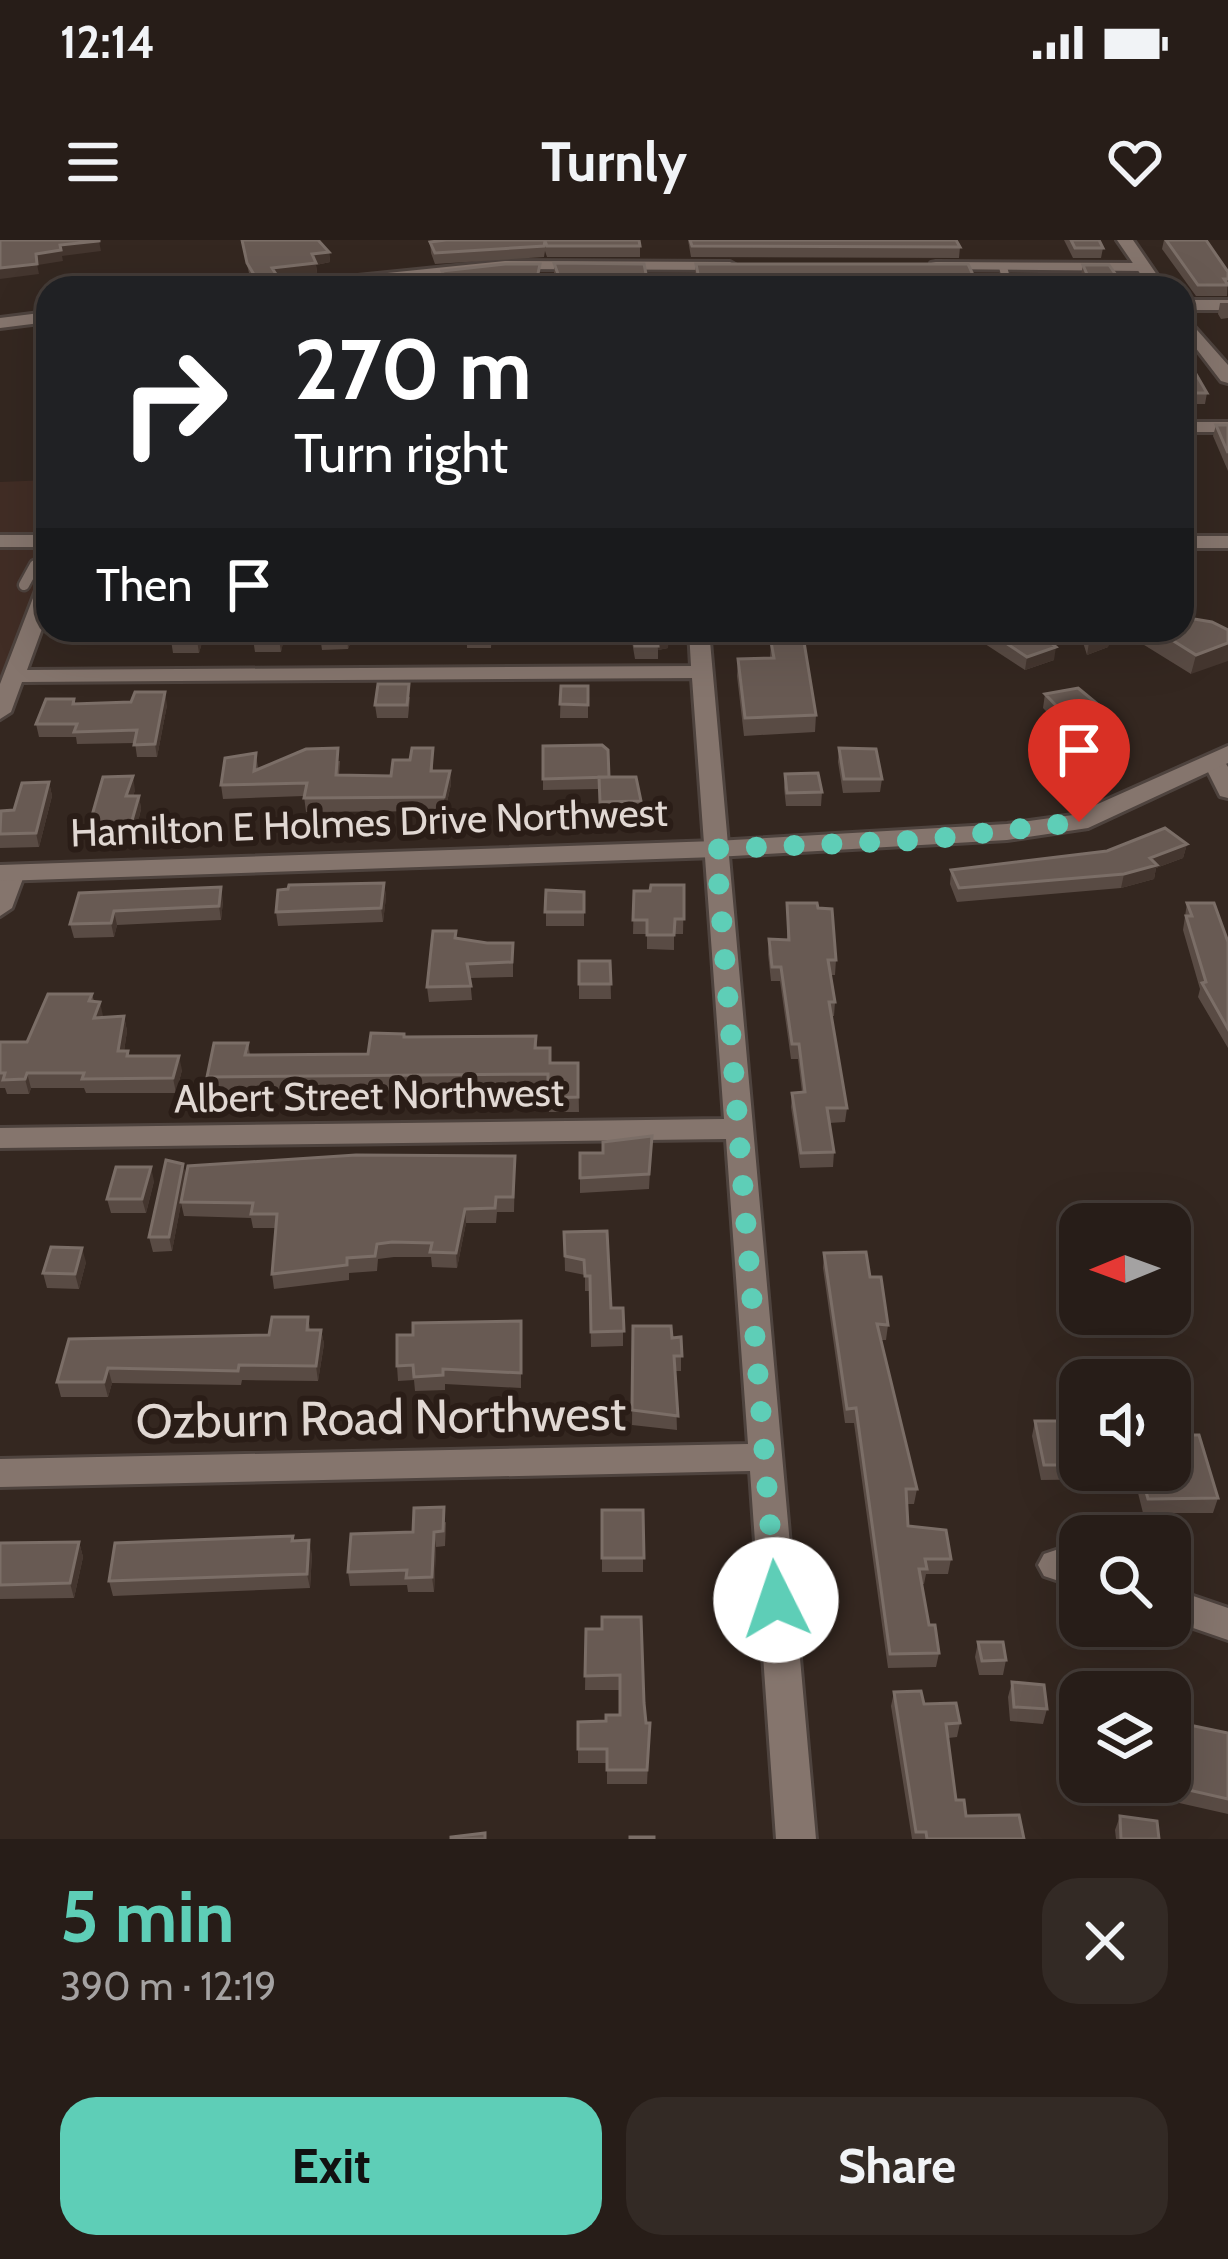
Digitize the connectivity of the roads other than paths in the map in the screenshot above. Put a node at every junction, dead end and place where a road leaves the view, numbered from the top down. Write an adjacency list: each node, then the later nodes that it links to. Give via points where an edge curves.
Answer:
1 (1125, 240): 6 (main road)
2 (670, 266): 3 (street); 7 (street, via 506,265); 8 (street)
3 (757, 266)
4 (910, 266): 5 (street)
5 (1003, 267): 6 (street); 9 (lane)
6 (1142, 267): 10 (main road)
7 (429, 276)
8 (670, 276)
9 (1005, 276)
10 (1149, 276)
11 (1194, 305): 12 (street)
12 (1228, 305)
13 (36, 318): 14 (street)
14 (0, 322)
15 (1194, 333): 16 (main road)
16 (1228, 376)
17 (1194, 427): 18 (street)
18 (1228, 427)
19 (0, 541): 20 (street)
20 (36, 541)
21 (1194, 542): 22 (street)
22 (1228, 542)
23 (35, 565): 24 (lane)
24 (23, 585)
25 (36, 614): 28 (street)
26 (700, 642): 27 (street)
27 (702, 672): 28 (street); 32 (street)
28 (7, 685): 29 (street)
29 (0, 712)
30 (1221, 758): 31 (street); 32 (main road, Hamilton E Holmes Drive Northwest, via 1079,822 924,840)
31 (1228, 791)
32 (716, 849): 33 (main road, Hamilton E Holmes Drive Northwest); 35 (street)
33 (7, 873): 34 (street)
34 (0, 908)
35 (738, 1129): 36 (street, Albert Street Northwest); 37 (street)
36 (0, 1138)
37 (765, 1457): 38 (street, Ozburn Road Northwest); 41 (street)
38 (0, 1473)
39 (1191, 1611): 40 (street)
40 (1228, 1624)
41 (796, 1839)

